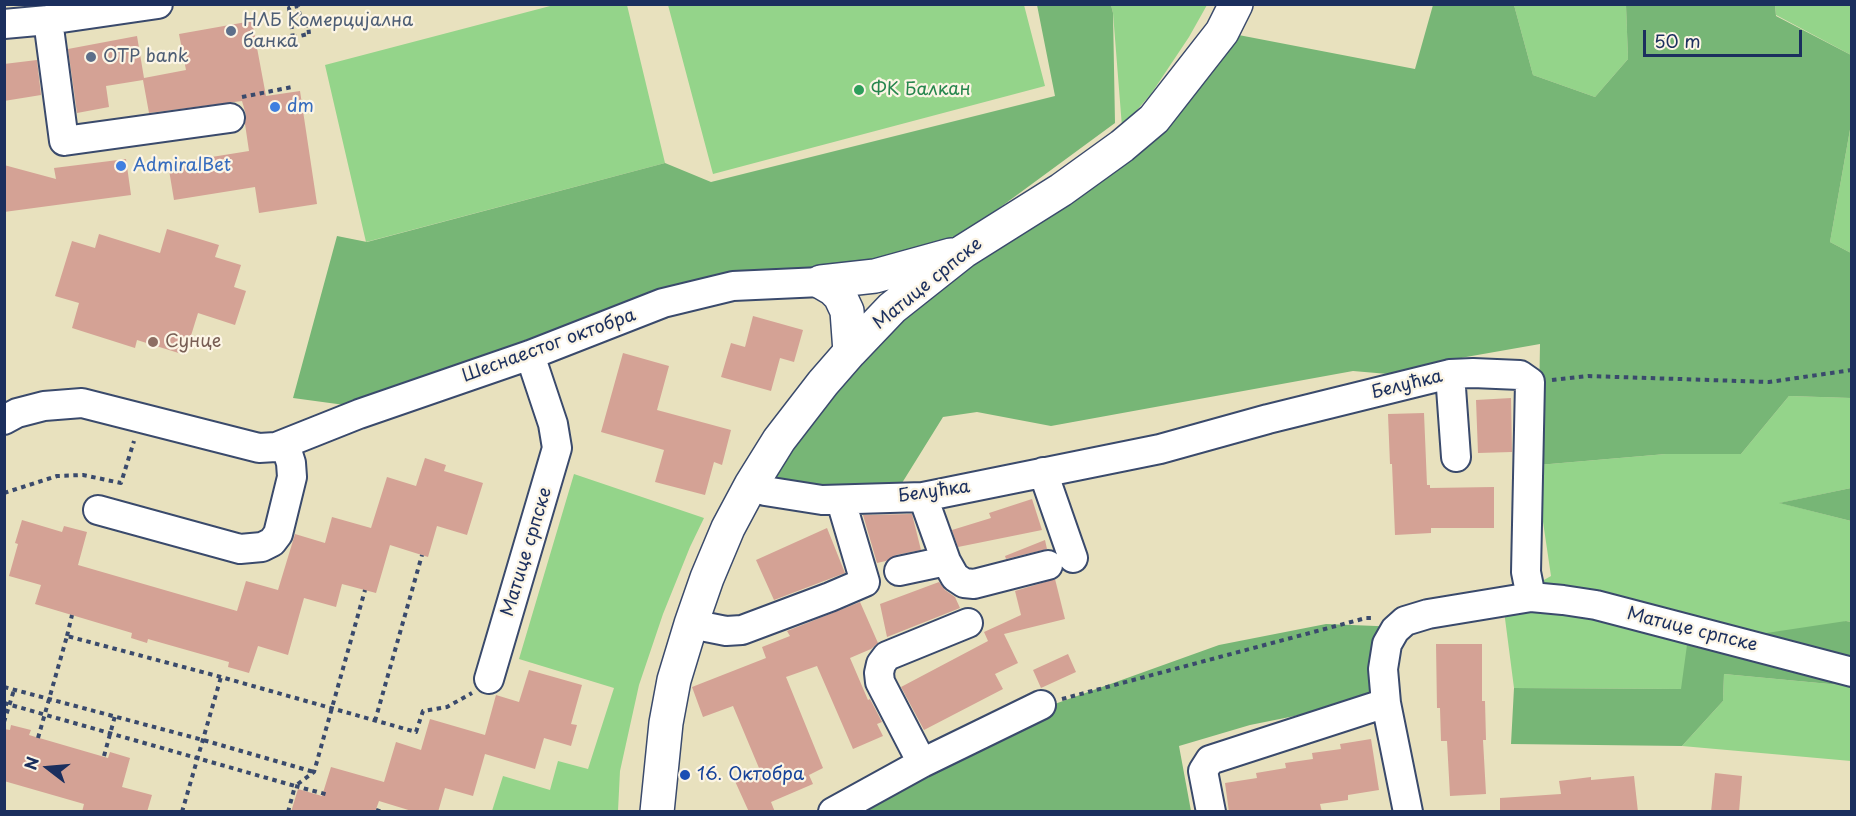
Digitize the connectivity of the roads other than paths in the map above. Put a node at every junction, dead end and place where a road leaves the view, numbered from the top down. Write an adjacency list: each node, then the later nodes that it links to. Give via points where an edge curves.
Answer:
1 (158, 4): 3 (street)
2 (1236, 4): 6 (main road, Матице српске, via 1218,37 1154,118 1083,174)
3 (48, 20): 4 (street); 5 (street, via 64,141)
4 (4, 24)
5 (230, 118)
6 (964, 251): 7 (main road); 8 (main road, Матице српске)
7 (836, 283): 8 (main road, via 865,282 876,290); 9 (main road, via 847,311); 10 (street, Шеснаестог октобра, via 734,286 703,292 663,303)
8 (888, 312): 9 (main road, Матице српске)
9 (850, 352): 16 (main road, Матице српске, via 808,400)
10 (530, 355): 13 (street, Шеснаестог октобра); 26 (street, Матице српске, via 557,448)
11 (1450, 374): 14 (street); 15 (street, Белућка, via 1160,449); 22 (street, Белућка, via 1520,375 1530,382 1526,572)
12 (4, 420): 13 (street, Шеснаестог октобра, via 44,406 82,403 259,448)
13 (285, 444): 19 (street, via 292,477 278,534 262,547 240,549)
14 (1456, 457)
15 (1043, 472): 17 (street, Белућка); 20 (street, via 1061,561 974,584 955,577)
16 (751, 485): 18 (street, Белућка, via 785,495); 24 (main road, Матице српске, via 720,548)
17 (923, 497): 18 (street, Белућка); 20 (street)
18 (841, 501): 24 (street, via 865,582 742,630)
19 (98, 510)
20 (946, 561): 21 (street)
21 (899, 571)
22 (1531, 597): 25 (street, Матице српске, via 1596,605); 27 (street, via 1405,621 1387,644 1383,669)
23 (968, 623): 29 (street, via 887,656 881,664 880,682)
24 (691, 624): 30 (main road, Матице српске, via 666,723)
25 (1851, 672)
26 (489, 679)
27 (1386, 703): 32 (street, via 1210,760 1203,771); 33 (street)
28 (1041, 705): 29 (street)
29 (922, 764): 31 (street)
30 (657, 812)
31 (833, 812)
32 (1211, 812)
33 (1408, 812)

